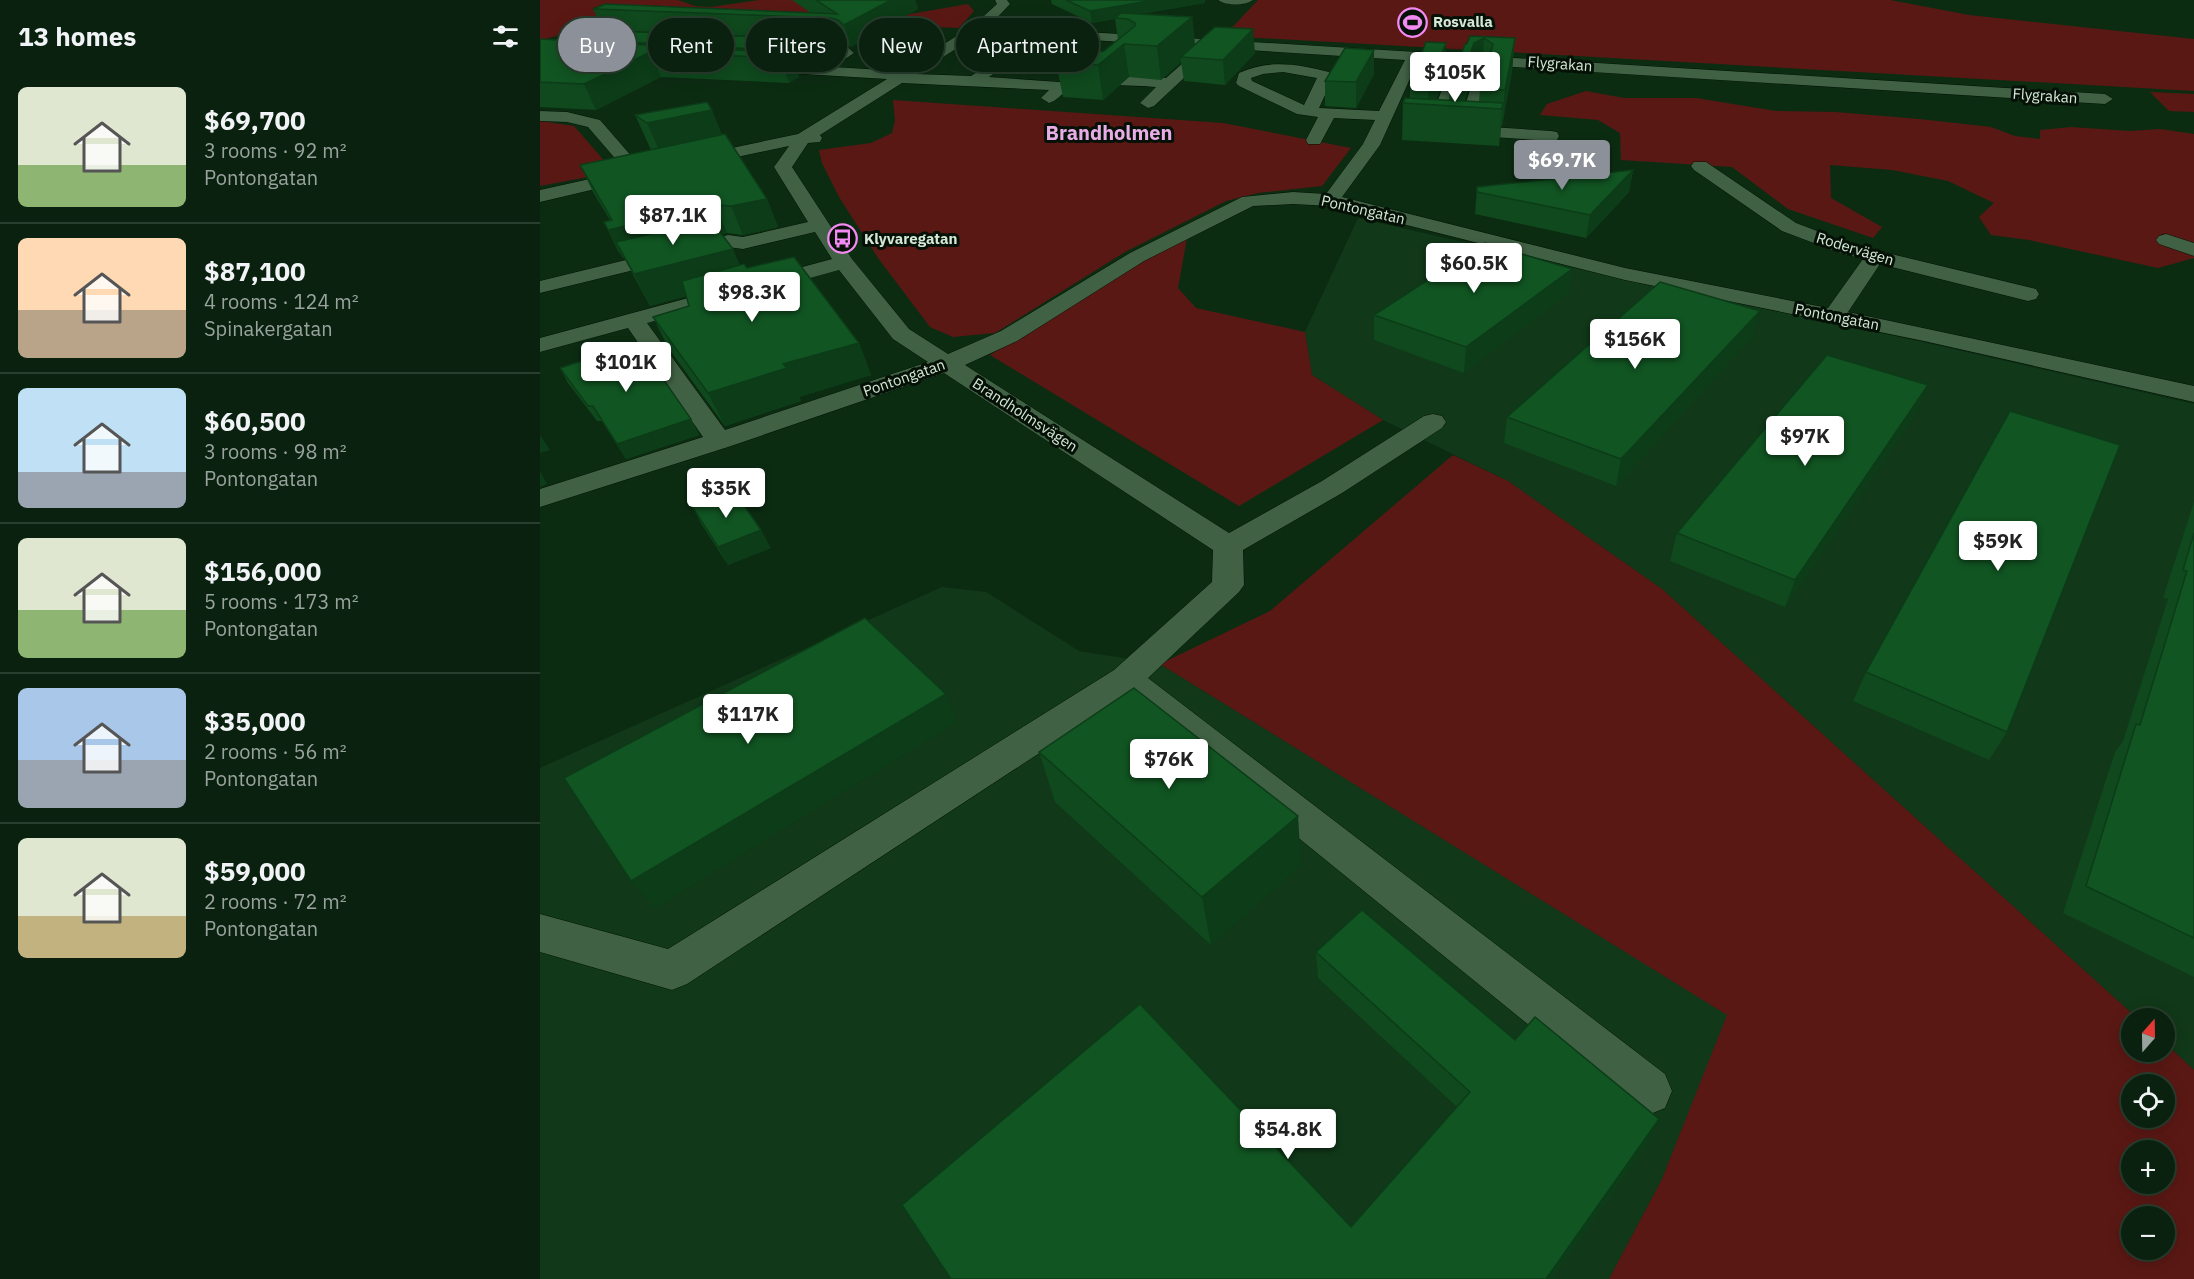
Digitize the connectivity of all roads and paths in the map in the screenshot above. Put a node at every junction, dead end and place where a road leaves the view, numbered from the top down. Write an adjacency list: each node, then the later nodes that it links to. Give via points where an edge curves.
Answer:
1 (1001, 0): 4 (street, Brandholmsvägen, via 1001,9)
2 (1224, 0): 3 (street)
3 (1247, 0)
4 (990, 18)
5 (1099, 36): 7 (street, Flygrakan)
6 (956, 42): 17 (street, Brandholmsvägen)
7 (1213, 43): 8 (street, Flygrakan); 10 (street)
8 (1414, 55): 11 (street, Flygrakan); 15 (street)
9 (1173, 58): 10 (street)
10 (1195, 59): 20 (street)
11 (1596, 67): 21 (street); 24 (street, Flygrakan)
12 (1117, 68): 18 (street)
13 (841, 72): 17 (street)
14 (987, 72): 19 (street)
15 (1406, 73): 16 (street); 29 (street)
16 (1454, 76): 31 (street, via 1487,78); 31 (street, via 1429,129)
17 (902, 77): 19 (street); 34 (street, Brandholmsvägen, via 857,114)
18 (1103, 80): 20 (street); 22 (street)
19 (972, 82): 22 (street, via 1029,82)
20 (1169, 83): 25 (street)
21 (1592, 85)
22 (1062, 87): 23 (street)
23 (1049, 98)
24 (2105, 99)
25 (1148, 103)
26 (1309, 111): 26 (street, via 1258,91 1244,82 1244,76 1274,68 1324,75); 29 (street)
27 (1328, 114): 35 (street)
28 (540, 116): 39 (street, via 594,123)
29 (1382, 121): 30 (street); 41 (street, via 1371,145)
30 (1402, 127)
31 (1465, 131): 33 (street, via 1528,127)
32 (837, 136): 34 (street)
33 (1551, 136)
34 (803, 138): 36 (street); 42 (street, Brandholmsvägen, via 783,167)
35 (1314, 140)
36 (681, 164)
37 (1700, 166): 45 (street, Rodervägen, via 1789,227)
38 (659, 169): 39 (street)
39 (637, 173): 40 (street)
40 (540, 196)
41 (1331, 200): 49 (street, Pontongatan, via 1624,274); 52 (street, Pontongatan, via 1249,201 1137,257 1009,336)
42 (820, 225): 46 (street, Brandholmsvägen); 47 (street, via 743,243 728,241)
43 (2166, 240): 44 (street)
44 (2194, 250)
45 (1875, 256): 48 (street, Rodervägen); 49 (street)
46 (844, 262): 50 (street); 52 (street, Brandholmsvägen, via 901,334)
47 (540, 287)
48 (2028, 294)
49 (1834, 316): 53 (street, Pontongatan)
50 (634, 320): 51 (street); 55 (street)
51 (540, 345)
52 (946, 364): 55 (street, Pontongatan); 57 (street, Brandholmsvägen)
53 (2194, 394)
54 (1433, 422): 57 (street, via 1337,485)
55 (719, 441): 56 (street, Pontongatan)
56 (540, 498)
57 (1228, 546): 58 (street, via 1228,585)
58 (1126, 679): 59 (street, via 672,970); 60 (street)
59 (540, 933)
60 (1648, 1091)

